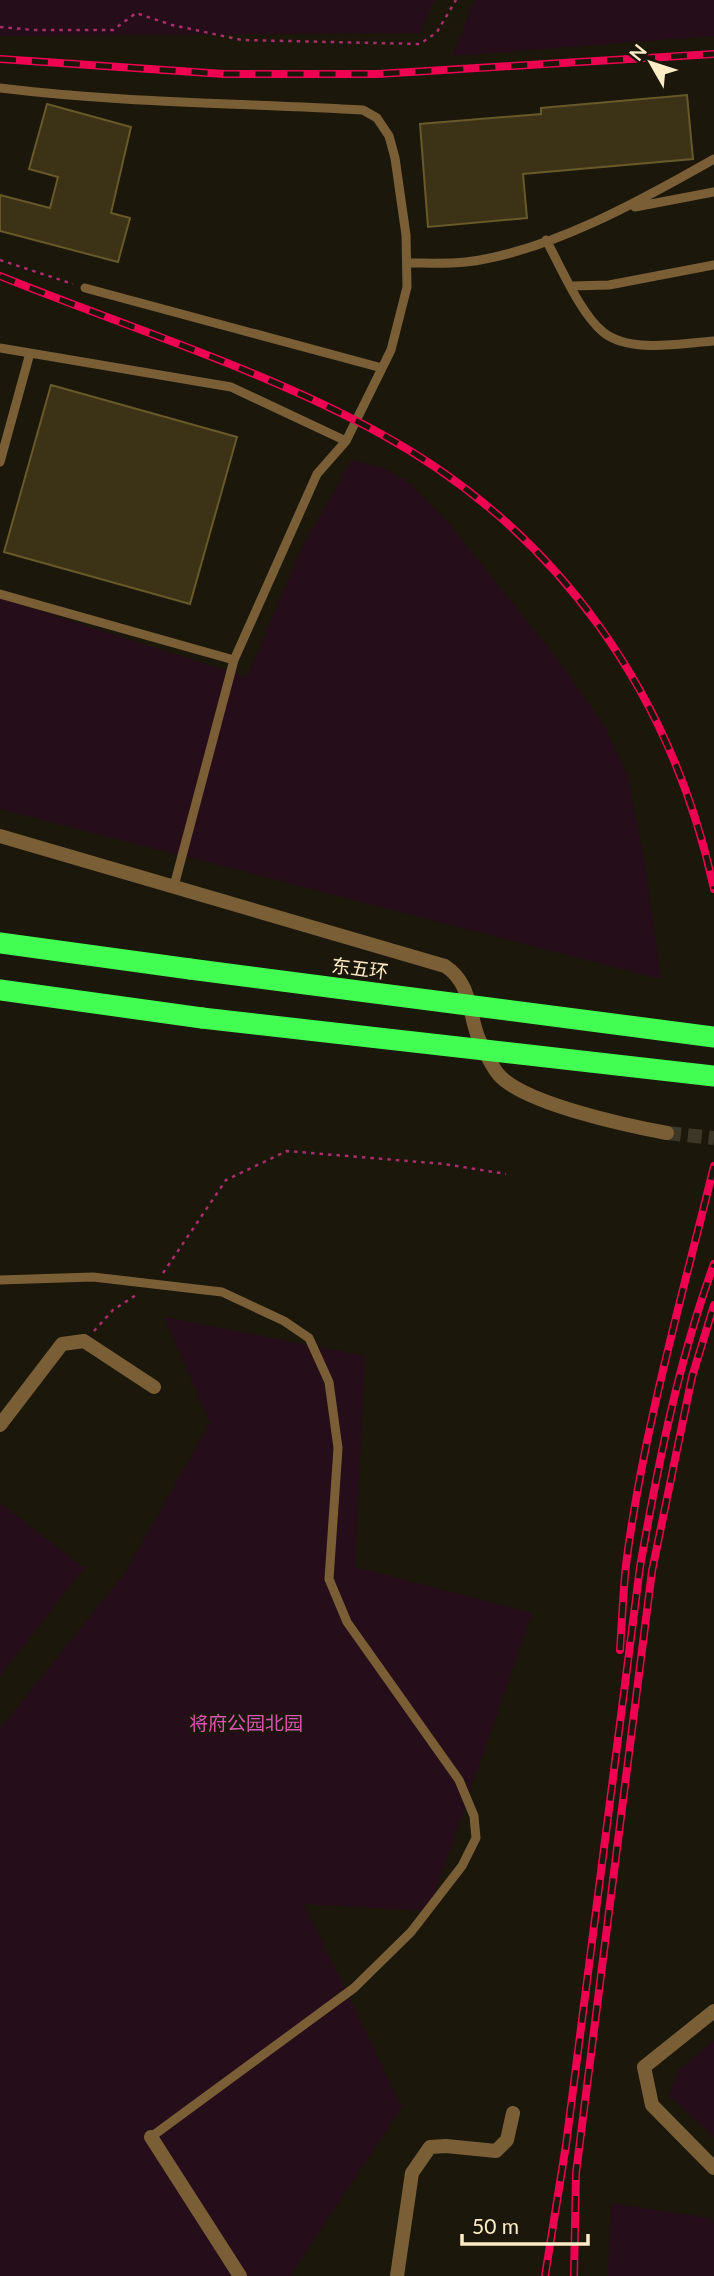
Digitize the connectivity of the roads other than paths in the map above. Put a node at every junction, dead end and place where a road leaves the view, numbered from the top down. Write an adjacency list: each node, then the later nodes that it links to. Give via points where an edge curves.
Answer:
1 (0, 88): 6 (lane, via 185,105 243,103 363,110 377,118 389,136 401,186)
2 (714, 159): 4 (lane)
3 (714, 192): 4 (lane)
4 (620, 209): 5 (lane)
5 (546, 240): 6 (lane, via 520,251 466,262); 8 (lane)
6 (407, 263): 13 (lane, via 407,287)
7 (714, 265): 8 (lane, via 609,285)
8 (572, 286): 10 (lane, via 591,320 616,339 665,344)
9 (85, 288): 13 (lane)
10 (714, 341)
11 (0, 348): 12 (lane)
12 (30, 352): 14 (lane, via 231,387); 15 (lane)
13 (382, 368): 14 (lane)
14 (346, 442): 17 (lane, via 317,474)
15 (0, 461)
16 (0, 594): 17 (lane)
17 (234, 660): 19 (lane)
18 (0, 836): 19 (street)
19 (174, 886): 24 (street, via 445,966 460,976 479,1037 499,1075 517,1088 583,1113)
20 (0, 943): 22 (highway, 东五环, bridge)
21 (0, 990): 23 (highway, bridge, via 202,1018)
22 (714, 1037)
23 (714, 1076)
24 (667, 1133)
25 (0, 1280): 30 (lane, via 93,1277 222,1292 309,1338 329,1382 338,1448 329,1579 347,1622 459,1780 474,1816 476,1838 462,1866 411,1932 354,1988)
26 (154, 1387): 27 (street, via 84,1341 62,1343)
27 (0, 1425)
28 (714, 2011): 31 (street, via 644,2067 652,2105)
29 (513, 2113): 33 (street, via 507,2140 496,2151 430,2147 418,2159)
30 (151, 2137): 32 (street)
31 (714, 2168)
32 (240, 2276)
33 (397, 2276)

